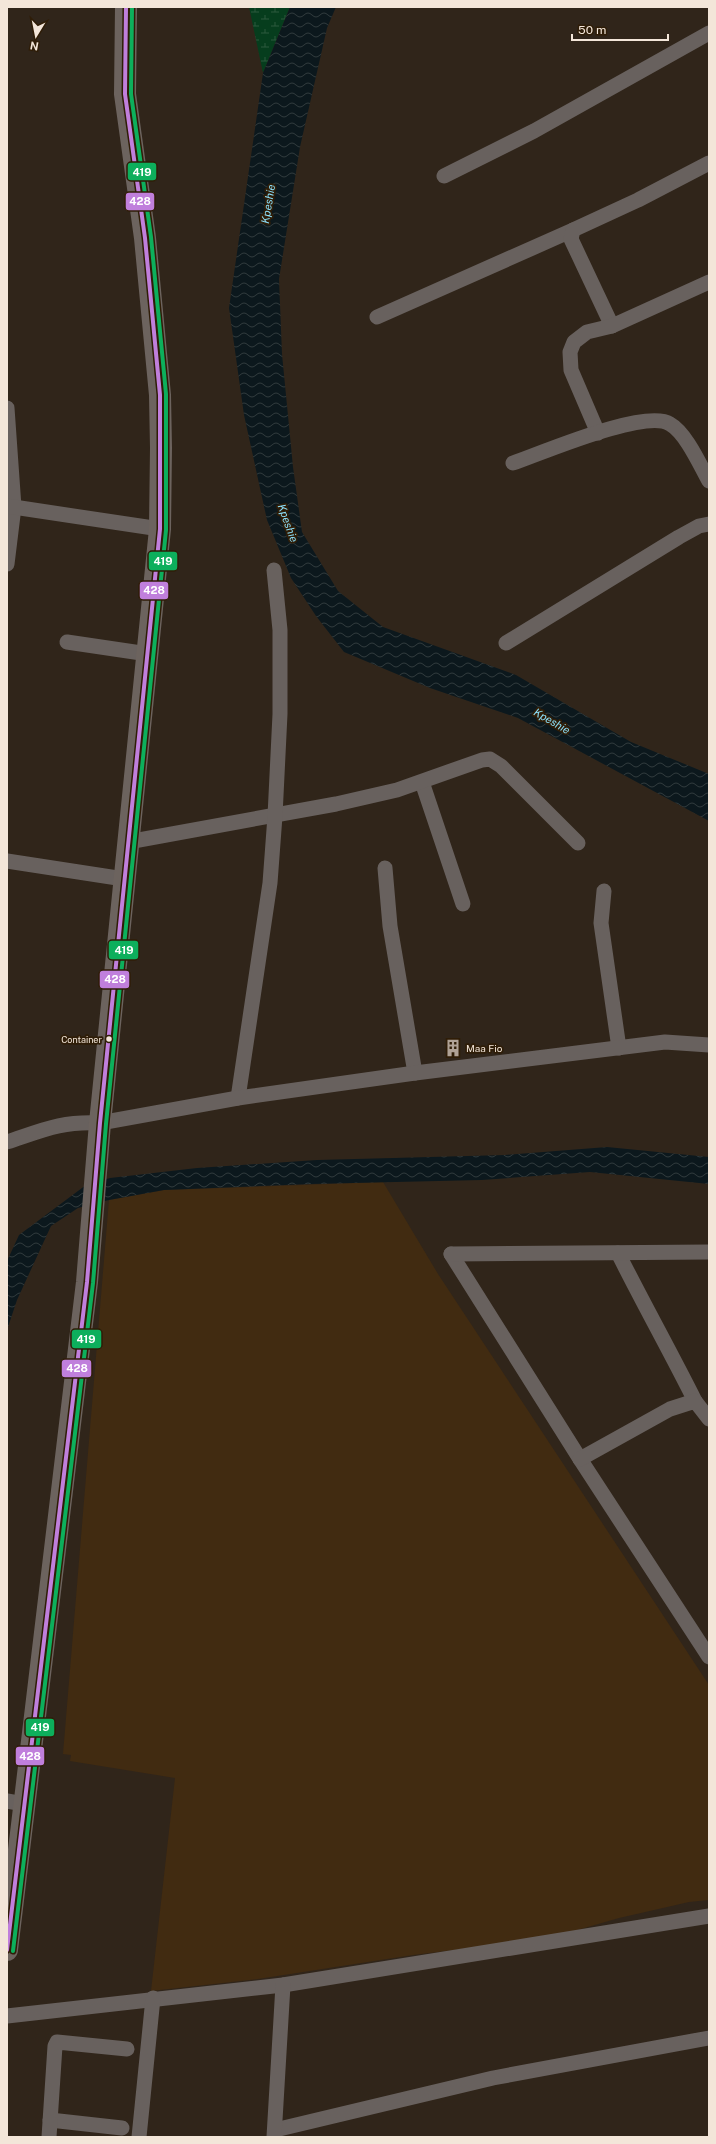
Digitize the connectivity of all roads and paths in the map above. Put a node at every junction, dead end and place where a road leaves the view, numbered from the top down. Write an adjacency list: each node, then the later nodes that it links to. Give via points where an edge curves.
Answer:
1 (126, 7): 15 (main road, via 124,94 145,238 160,395)
2 (709, 33): 4 (street, via 534,131)
3 (709, 163): 5 (street)
4 (444, 176)
5 (573, 230): 7 (street); 8 (street, via 571,239)
6 (709, 282): 8 (street)
7 (377, 317)
8 (612, 326): 10 (street, via 587,332 574,342 570,352 571,370)
9 (7, 408): 13 (street)
10 (598, 433): 11 (street); 12 (street, via 621,425 651,420 670,423 682,435)
11 (513, 463)
12 (709, 482)
13 (10, 506): 15 (street); 16 (street)
14 (709, 524): 19 (street, via 699,526 679,537)
15 (160, 529): 20 (main road)
16 (7, 564)
17 (274, 570): 22 (street, via 280,630 280,714)
18 (67, 642): 20 (street)
19 (506, 643)
20 (148, 654): 23 (main road)
21 (422, 782): 22 (street, via 336,804); 24 (street, via 490,759 501,766); 29 (street)
22 (275, 816): 23 (street); 33 (street, via 270,883)
23 (128, 842): 27 (main road)
24 (578, 843)
25 (7, 861): 27 (street)
26 (385, 868): 32 (street, via 390,926)
27 (124, 879): 34 (main road)
28 (604, 891): 31 (street, via 601,923)
29 (463, 904)
30 (709, 1045): 31 (street, via 665,1042)
31 (619, 1048): 32 (street)
32 (415, 1073): 33 (street)
33 (238, 1098): 34 (street)
34 (100, 1123): 35 (street, via 78,1122 57,1125); 42 (main road, via 87,1282)
35 (7, 1142)
36 (709, 1252): 37 (street)
37 (618, 1253): 38 (street); 40 (street, via 451,1254)
38 (695, 1401): 39 (street); 40 (street, via 670,1409)
39 (709, 1419)
40 (580, 1459): 41 (street)
41 (709, 1657)
42 (15, 1802): 43 (main road)
43 (10, 1894): 45 (main road)
44 (709, 1916): 46 (street)
45 (7, 1950)
46 (283, 1985): 47 (street); 53 (street)
47 (152, 1998): 48 (street); 55 (street)
48 (7, 2016)
49 (709, 2038): 53 (street, via 494,2078)
50 (127, 2049): 51 (street, via 57,2042)
51 (50, 2120): 52 (street); 54 (street)
52 (122, 2128)
53 (274, 2134)
54 (49, 2137)
55 (139, 2137)

